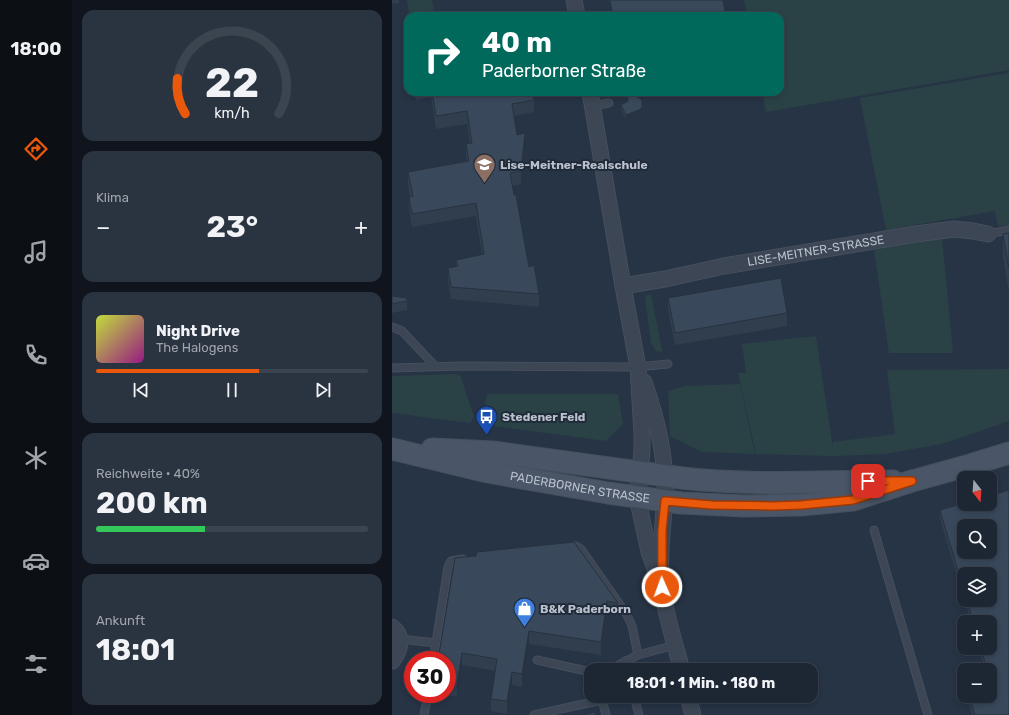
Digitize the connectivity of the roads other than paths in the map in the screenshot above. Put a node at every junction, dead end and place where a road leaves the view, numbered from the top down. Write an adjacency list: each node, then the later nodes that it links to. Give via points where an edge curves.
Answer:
1 (574, 0): 2 (street)
2 (576, 12)
3 (591, 99): 4 (lane); 7 (street)
4 (609, 103)
5 (1009, 230): 6 (lane, LISE-MEITNER-STRASSE)
6 (988, 234): 7 (street, LISE-MEITNER-STRASSE, via 954,229 916,234 724,266)
7 (623, 286): 11 (street)
8 (392, 327): 10 (lane, via 402,331)
9 (668, 364): 11 (lane)
10 (435, 366): 11 (lane); 12 (lane)
11 (638, 367): 15 (street, via 642,423); 16 (street, via 652,404)
12 (392, 368)
13 (392, 448): 15 (street, PADERBORNER STRASSE, via 494,452); 18 (street, PADERBORNER STRASSE, via 488,472)
14 (1009, 452): 17 (street, PADERBORNER STRASSE, via 970,466)
15 (640, 472): 16 (street, PADERBORNER STRASSE); 18 (street)
16 (664, 476): 17 (street, PADERBORNER STRASSE, via 713,481); 19 (street)
17 (912, 481): 19 (street, PADERBORNER STRASSE, via 853,500 801,505 712,505)
18 (638, 497): 19 (street, PADERBORNER STRASSE); 23 (street, via 649,552)
19 (665, 501): 23 (street)
20 (874, 530): 46 (lane)
21 (561, 548): 29 (lane, via 576,546 581,549 628,615)
22 (470, 558): 26 (lane, via 449,563)
23 (662, 587): 27 (street)
24 (392, 626): 25 (street)
25 (400, 639): 26 (lane); 31 (street, via 400,648)
26 (436, 643): 28 (lane)
27 (675, 645): 29 (lane); 34 (street)
28 (435, 651)
29 (638, 655): 32 (lane)
30 (537, 660): 35 (lane)
31 (392, 661)
32 (625, 661): 33 (lane)
33 (621, 663)
34 (680, 663)
35 (584, 670)
36 (584, 702): 42 (lane)
37 (426, 703): 41 (lane)
38 (603, 703): 43 (lane)
39 (636, 703): 44 (lane)
40 (690, 703): 45 (street)
41 (424, 715)
42 (534, 715)
43 (606, 715)
44 (639, 715)
45 (693, 715)
46 (928, 715)

